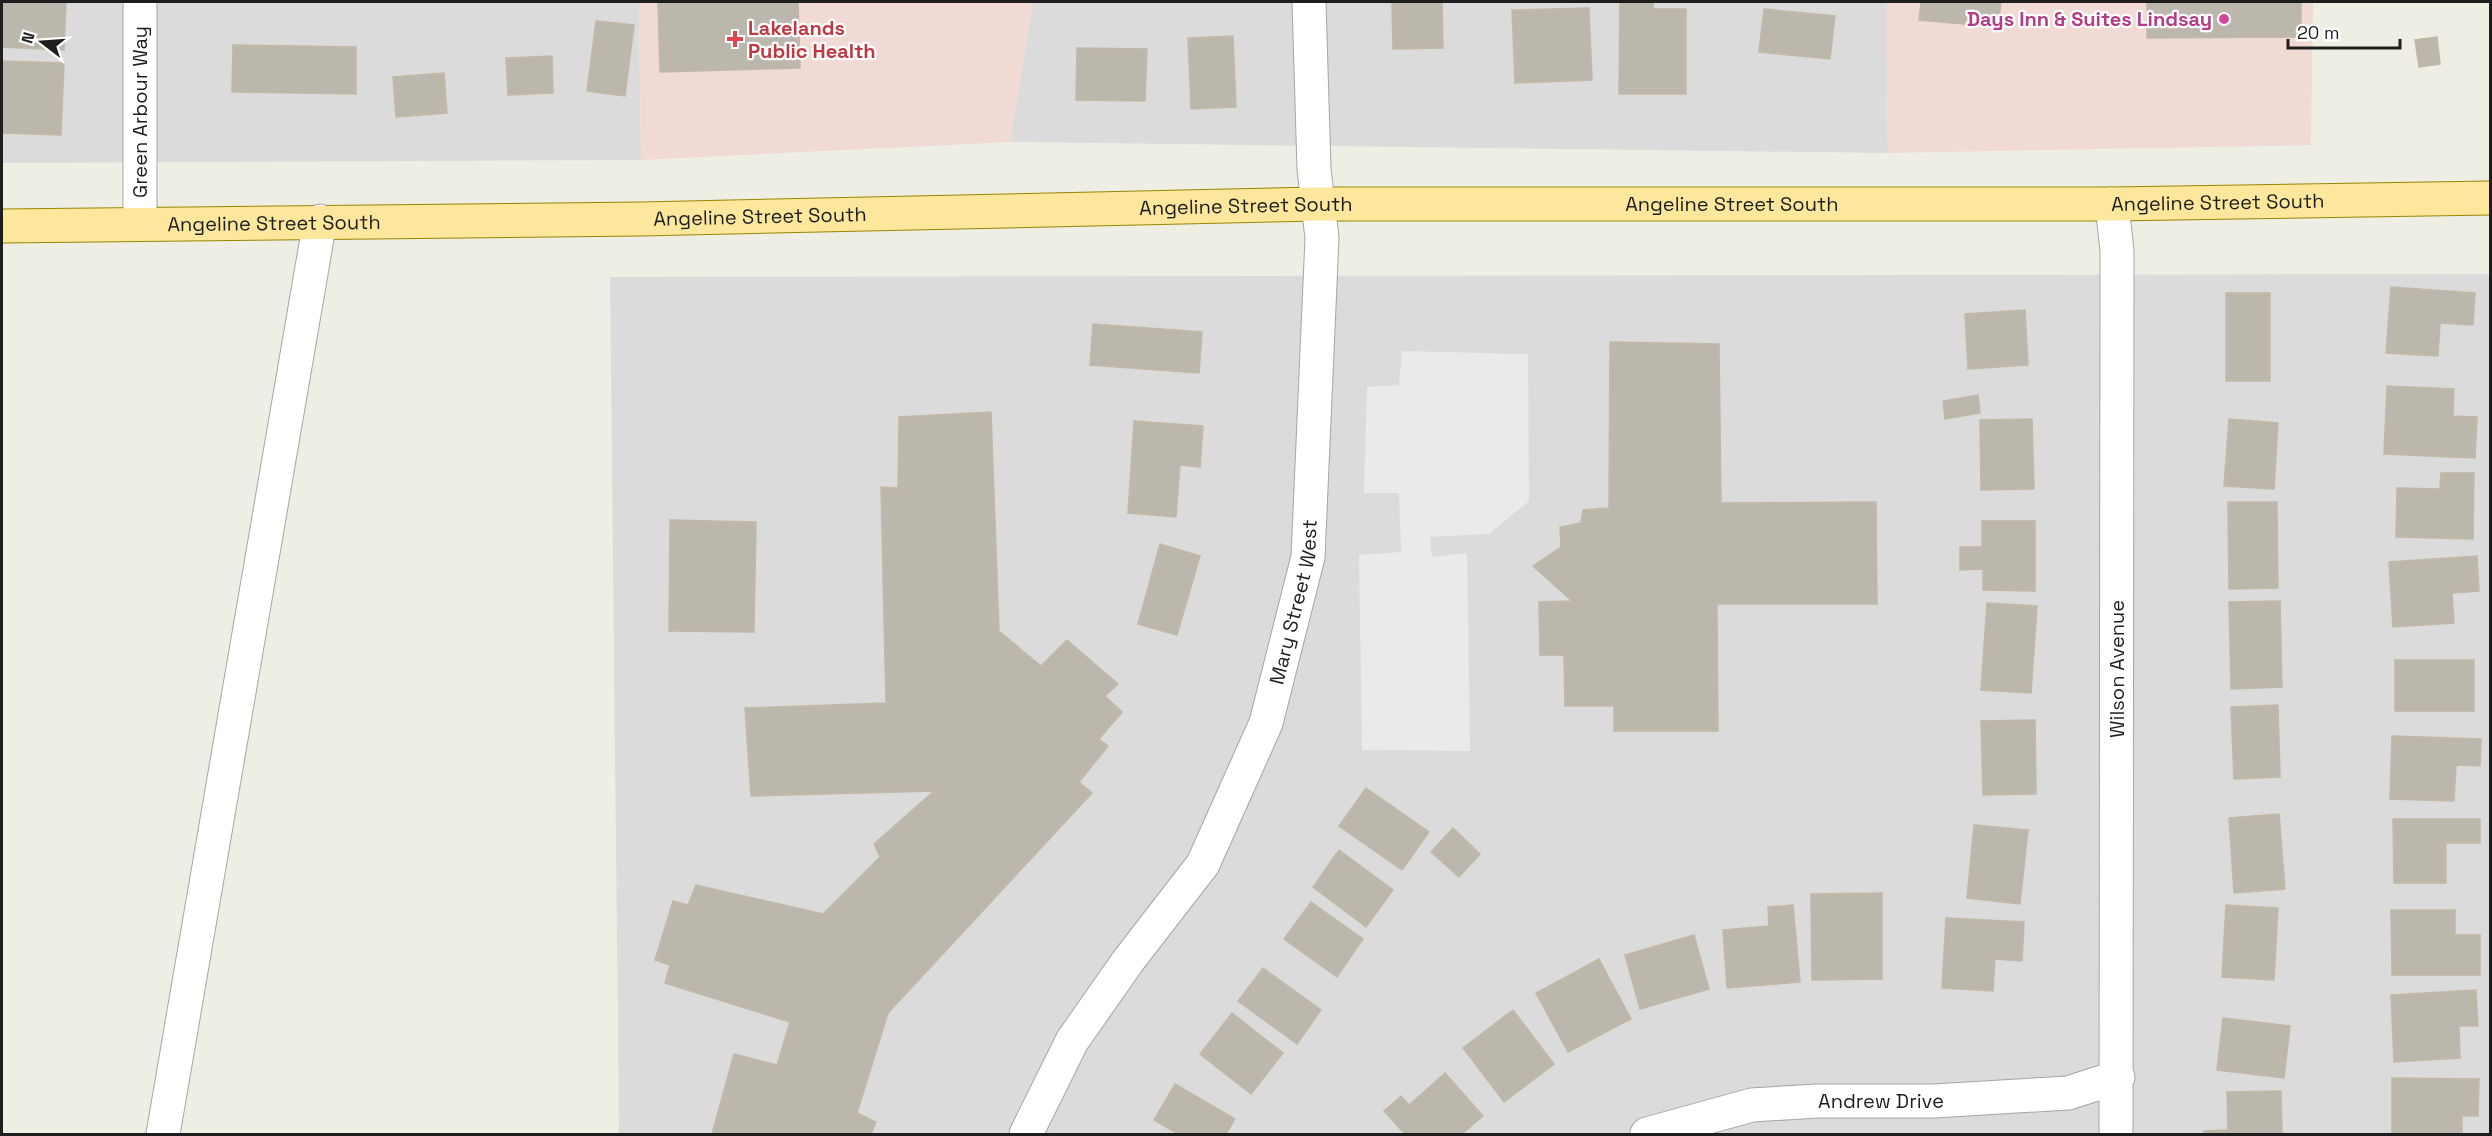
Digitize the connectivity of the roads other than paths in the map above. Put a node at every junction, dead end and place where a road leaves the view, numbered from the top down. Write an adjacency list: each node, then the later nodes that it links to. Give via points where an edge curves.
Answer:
1 (140, 2): 7 (street, Green Arbour Way)
2 (1309, 2): 4 (street, Mary Street West)
3 (2490, 198): 5 (main road, Angeline Street South)
4 (1318, 204): 5 (main road, Angeline Street South); 6 (main road, Angeline Street South, via 653,219); 11 (street, Mary Street West, via 1322,238 1308,557 1266,723 1203,864 1072,1041)
5 (2112, 204): 9 (street, Wilson Avenue, via 2116,251)
6 (320, 221): 7 (main road, Angeline Street South); 10 (street)
7 (140, 223): 8 (main road, Angeline Street South)
8 (2, 226)
9 (2118, 1077): 12 (street, Andrew Drive, via 2067,1093 1752,1105); 13 (street, Wilson Avenue)
10 (163, 1134)
11 (1026, 1134)
12 (1647, 1134)
13 (2116, 1134)

